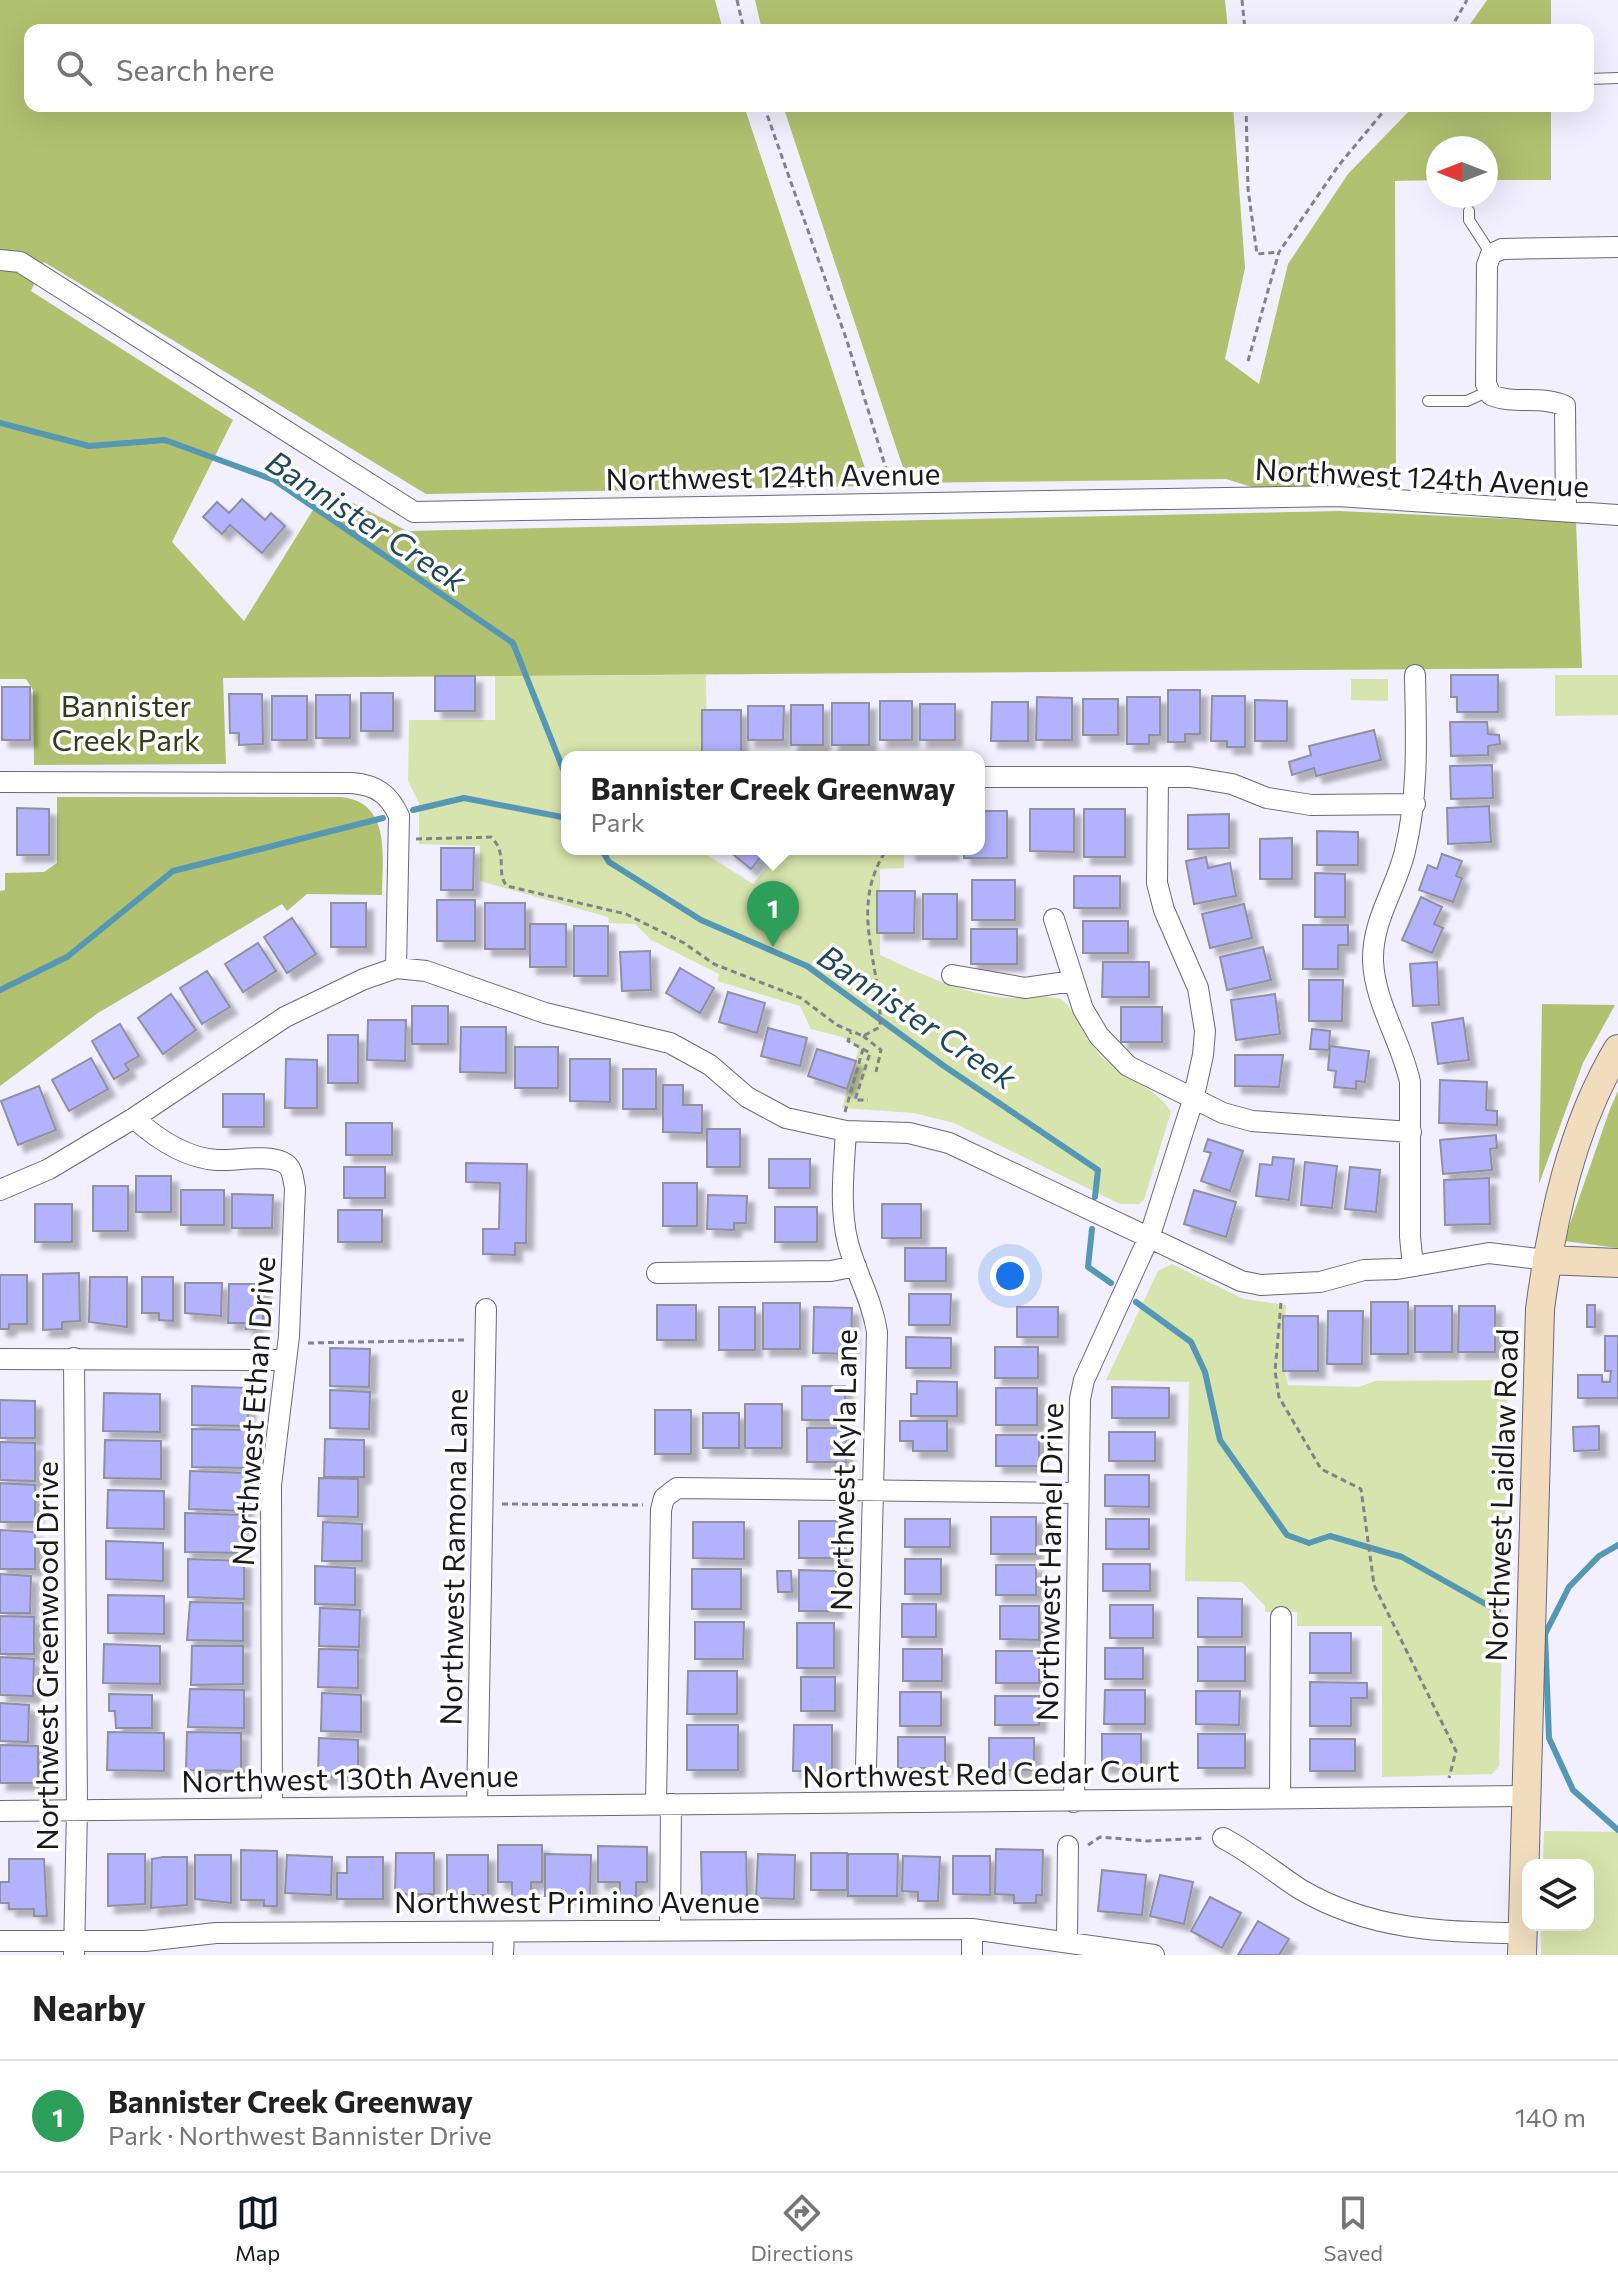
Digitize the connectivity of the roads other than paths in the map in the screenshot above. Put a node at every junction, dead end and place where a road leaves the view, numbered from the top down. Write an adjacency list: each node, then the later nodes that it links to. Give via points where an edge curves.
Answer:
1 (1618, 78): 2 (lane)
2 (1594, 79)
3 (1469, 211): 5 (lane, via 1469,220)
4 (1618, 247): 5 (street, via 1502,249)
5 (1491, 254): 7 (street)
6 (0, 260): 9 (street, Northwest 124th Avenue, via 20,262 414,512 1338,496)
7 (1489, 391): 8 (lane, via 1467,401); 9 (street, via 1499,399 1565,406)
8 (1428, 401)
9 (1566, 512): 10 (street, Northwest 124th Avenue)
10 (1618, 515)
11 (1415, 675): 15 (street)
12 (985, 777): 13 (street)
13 (1158, 777): 15 (street, via 1209,779 1267,798 1311,805); 21 (street, Northwest Hamel Drive, via 1157,883 1198,988 1205,1031)
14 (0, 782): 17 (street, via 352,783 377,788 399,816)
15 (1415, 804): 24 (street, via 1404,855 1376,928 1373,959 1377,991 1405,1058)
16 (1054, 919): 19 (street)
17 (396, 968): 22 (street, via 275,1022); 23 (street, via 426,971 545,1013 670,1043 710,1065 767,1109 805,1124)
18 (952, 975): 19 (street, via 1025,988)
19 (1073, 981): 21 (street, via 1099,1036 1128,1066)
20 (1618, 1049): 27 (main road, Northwest Laidlaw Road, via 1573,1155)
21 (1193, 1100): 24 (street, via 1252,1121); 26 (street, Northwest Hamel Drive)
22 (134, 1118): 25 (street, via 49,1169); 33 (street, Northwest Ethan Drive, via 155,1137 213,1160 286,1164 295,1188)
23 (846, 1131): 26 (street, via 909,1133 949,1143 1108,1221); 29 (street, Northwest Kyla Lane, via 844,1219)
24 (1411, 1132): 30 (street)
25 (0, 1190)
26 (1150, 1235): 30 (street, via 1241,1281 1320,1282 1364,1270); 37 (street, Northwest Hamel Drive, via 1084,1380)
27 (1547, 1260): 28 (main road); 30 (street, via 1489,1253); 40 (main road, Northwest Laidlaw Road, via 1536,1350)
28 (1618, 1263)
29 (856, 1266): 31 (street, via 831,1271); 36 (street, Northwest Kyla Lane, via 873,1306 877,1332)
30 (1413, 1266)
31 (657, 1273)
32 (486, 1309): 45 (street, Northwest Ramona Lane)
33 (287, 1352): 34 (street); 46 (street, Northwest Ethan Drive, via 271,1485)
34 (74, 1358): 35 (street); 47 (street, Northwest Greenwood Drive)
35 (0, 1359)
36 (874, 1491): 37 (street); 39 (street, Northwest Kyla Lane); 43 (street, via 677,1488 663,1501)
37 (1076, 1493): 42 (street, Northwest Hamel Drive)
38 (1281, 1617): 41 (street)
39 (866, 1767)
40 (1525, 1796): 41 (street, Northwest Red Cedar Court); 56 (main road, Northwest Laidlaw Road)
41 (1280, 1798): 42 (street, Northwest Red Cedar Court)
42 (1074, 1802): 44 (street, Northwest Red Cedar Court)
43 (664, 1804): 44 (street, Northwest 130th Avenue); 45 (street, Northwest 130th Avenue); 51 (street)
44 (701, 1804)
45 (477, 1806): 46 (street, Northwest 130th Avenue)
46 (272, 1808): 47 (street, Northwest 130th Avenue)
47 (77, 1810): 48 (street, Northwest 130th Avenue); 57 (street, Northwest Greenwood Drive)
48 (0, 1811)
49 (1223, 1838): 56 (street, via 1302,1889 1386,1924)
50 (1068, 1846): 54 (street)
51 (670, 1929): 52 (street, Northwest Primino Avenue); 53 (street, Northwest Primino Avenue)
52 (972, 1929): 54 (street, Northwest Primino Avenue); 59 (street)
53 (504, 1932): 57 (street, Northwest Primino Avenue, via 216,1933); 58 (street)
54 (1067, 1940): 60 (street, Northwest Primino Avenue)
55 (0, 1941): 57 (street, Northwest Primino Avenue)
56 (1522, 1944)
57 (75, 1948)
58 (503, 1955)
59 (972, 1955)
60 (1154, 1955)

